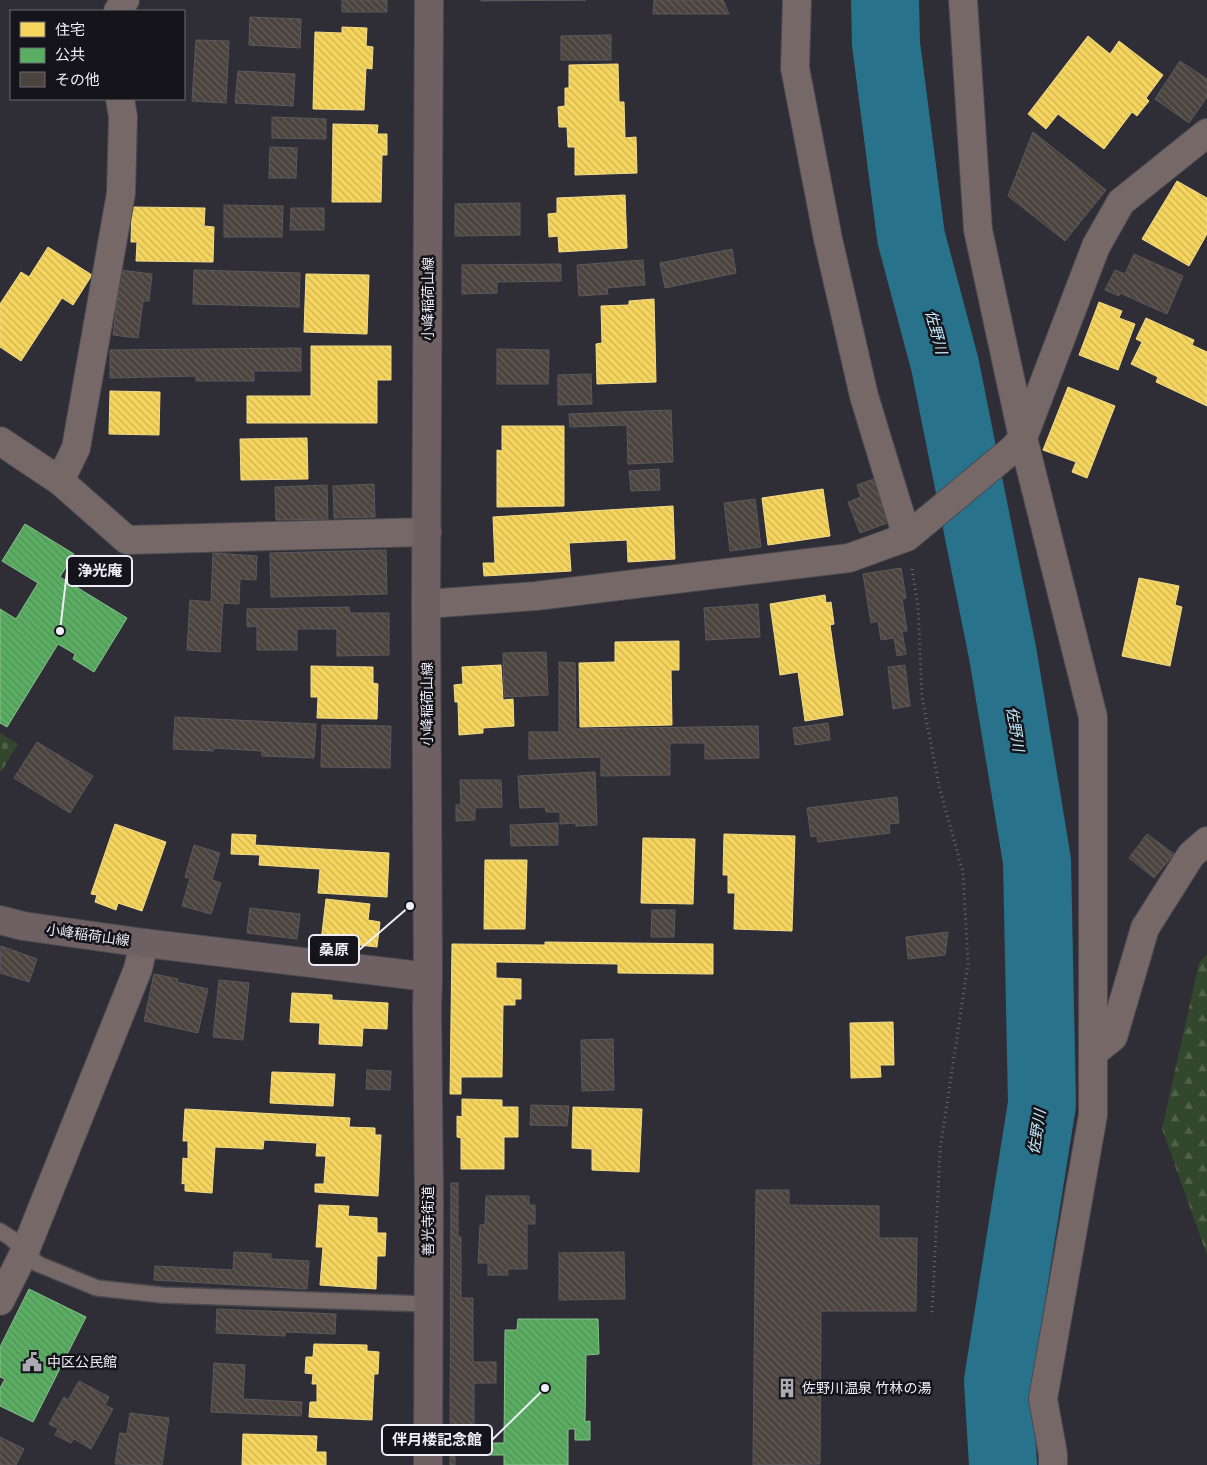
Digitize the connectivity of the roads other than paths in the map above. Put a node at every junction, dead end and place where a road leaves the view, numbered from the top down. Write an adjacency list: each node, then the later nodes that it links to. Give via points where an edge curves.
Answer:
1 (429, 0): 9 (main road, 小峰稲荷山線)
2 (798, 0): 10 (street, via 795,68 828,239 864,396)
3 (963, 0): 7 (street, via 978,230)
4 (120, 100): 8 (street, via 123,117 120,193 76,448)
5 (1207, 133): 7 (street, via 1121,202 1096,246)
6 (0, 440): 8 (street)
7 (1018, 443): 10 (street); 16 (street, via 1093,717)
8 (60, 481): 9 (street, via 127,540)
9 (427, 532): 11 (main road, 小峰稲荷山線)
10 (912, 534): 11 (street, via 849,558 536,596)
11 (426, 604): 15 (main road, 小峰稲荷山線)
12 (1207, 841): 16 (street, via 1191,855 1146,928 1113,1037)
13 (0, 920): 14 (main road, 小峰稲荷山線)
14 (144, 943): 15 (main road, 小峰稲荷山線); 18 (street, via 138,970)
15 (428, 977): 20 (main road, 善光寺街道)
16 (1093, 1053): 22 (street, via 1093,1115 1043,1399)
17 (0, 1231): 18 (lane)
18 (25, 1250): 19 (street); 20 (lane, via 38,1264 97,1288 162,1295)
19 (0, 1301)
20 (428, 1304): 21 (main road, 善光寺街道)
21 (428, 1465)
22 (1053, 1465)

